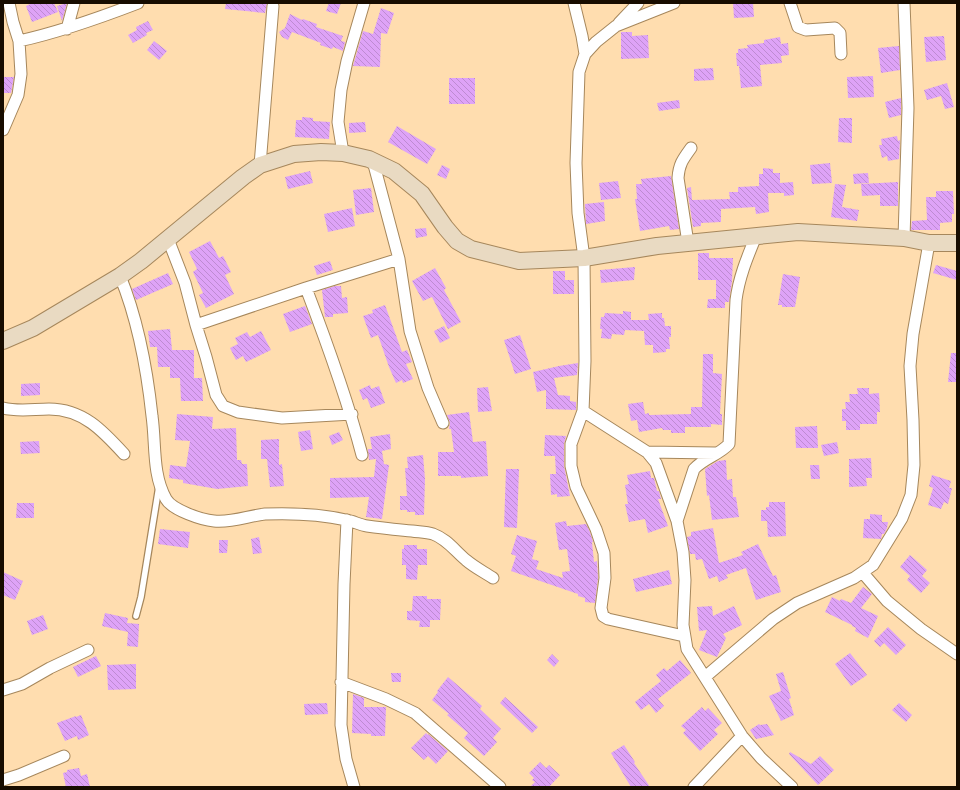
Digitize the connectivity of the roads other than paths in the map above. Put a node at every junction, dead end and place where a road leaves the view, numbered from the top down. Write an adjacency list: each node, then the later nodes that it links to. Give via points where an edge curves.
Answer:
1 (9, 3): 13 (street)
2 (74, 3): 12 (street)
3 (138, 3): 12 (street)
4 (364, 3): 18 (street, via 341,90 338,122)
5 (574, 3): 14 (street)
6 (638, 3): 11 (street)
7 (674, 3): 11 (street)
8 (790, 3): 15 (street, via 798,27 806,30 835,28 840,33)
9 (904, 3): 22 (street, via 908,108)
10 (273, 6): 20 (street)
11 (616, 26): 14 (street)
12 (67, 29): 13 (street)
13 (19, 41): 16 (street, via 21,74 18,95)
14 (585, 54): 27 (street, via 579,72 576,163 578,213)
15 (842, 54)
16 (3, 130)
17 (691, 148): 25 (street, via 682,160 678,178)
18 (343, 153): 19 (street); 20 (street, via 294,154)
19 (373, 161): 27 (street, via 394,171 422,194 457,241 471,249 519,261); 28 (street)
20 (260, 165): 23 (street)
21 (756, 236): 22 (street, via 798,232); 25 (street); 38 (street, via 738,284 729,444)
22 (904, 238): 26 (street)
23 (168, 239): 29 (street); 31 (street, via 185,283)
24 (957, 242): 26 (street)
25 (688, 243): 27 (street)
26 (929, 243): 44 (street, via 910,366 914,465 911,495 902,518 882,552 873,565)
27 (584, 258): 34 (street)
28 (399, 259): 30 (street); 36 (street, via 410,331 428,388)
29 (120, 276): 32 (street, via 33,328); 41 (street, via 129,298 144,362)
30 (306, 288): 31 (street); 35 (street)
31 (196, 325): 35 (street, via 216,394 223,406 238,412 282,418)
32 (3, 341)
33 (3, 408): 39 (street, via 14,411 63,410 85,418 106,433)
34 (583, 410): 37 (street); 47 (street, via 571,444 571,466 576,487 596,529 604,553 605,578 601,608 603,616)
35 (352, 414): 40 (street)
36 (444, 423)
37 (647, 452): 38 (street); 43 (street, via 656,463)
38 (716, 453): 43 (street, via 700,462 694,469)
39 (124, 454)
40 (362, 455)
41 (159, 484): 42 (street, via 167,501 196,518 215,521 264,514 296,514); 46 (lane)
42 (347, 520): 45 (street, via 364,526 432,534); 51 (street)
43 (677, 521): 47 (street, via 685,580)
44 (863, 573): 49 (street, via 887,601); 50 (street, via 797,603 773,619)
45 (493, 578)
46 (136, 616)
47 (684, 636): 50 (street, via 687,649)
48 (88, 650): 52 (street, via 22,684)
49 (957, 654)
50 (705, 677): 53 (street)
51 (341, 682): 56 (street, via 341,725 346,759); 57 (street, via 415,713)
52 (3, 690)
53 (742, 736): 58 (street); 59 (street)
54 (64, 756): 55 (street)
55 (3, 780)
56 (354, 787)
57 (500, 787)
58 (694, 787)
59 (792, 787)

